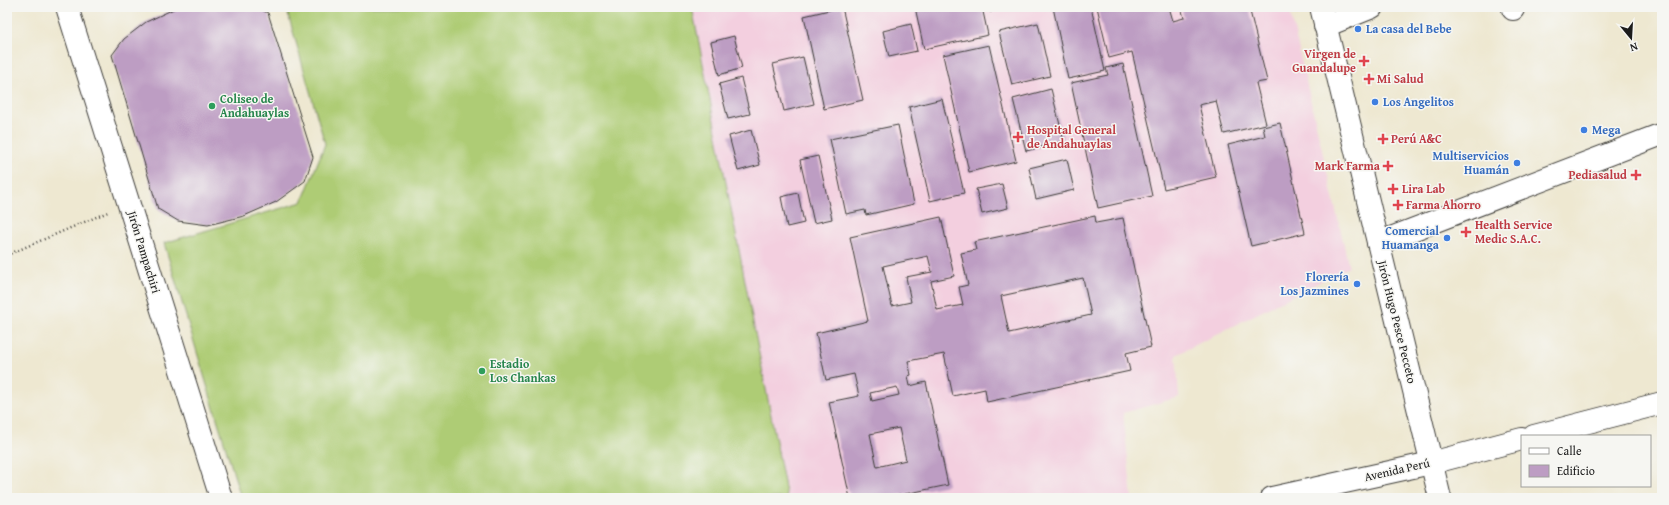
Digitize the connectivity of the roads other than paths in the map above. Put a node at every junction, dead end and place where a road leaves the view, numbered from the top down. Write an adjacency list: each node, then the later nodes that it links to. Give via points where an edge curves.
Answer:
1 (67, 7): 10 (street, Jirón Pampachiri)
2 (1372, 7): 3 (street)
3 (1323, 16): 5 (street, Jirón Hugo Pesce Pecceto)
4 (1662, 134): 5 (street)
5 (1378, 243): 9 (street, Jirón Hugo Pesce Pecceto)
6 (1662, 403): 7 (street)
7 (1538, 435)
8 (1521, 439): 9 (street, Avenida Perú)
9 (1431, 462): 11 (street, Avenida Perú); 12 (street, Jirón Hugo Pesce Pecceto)
10 (221, 498)
11 (1272, 498)
12 (1440, 498)

